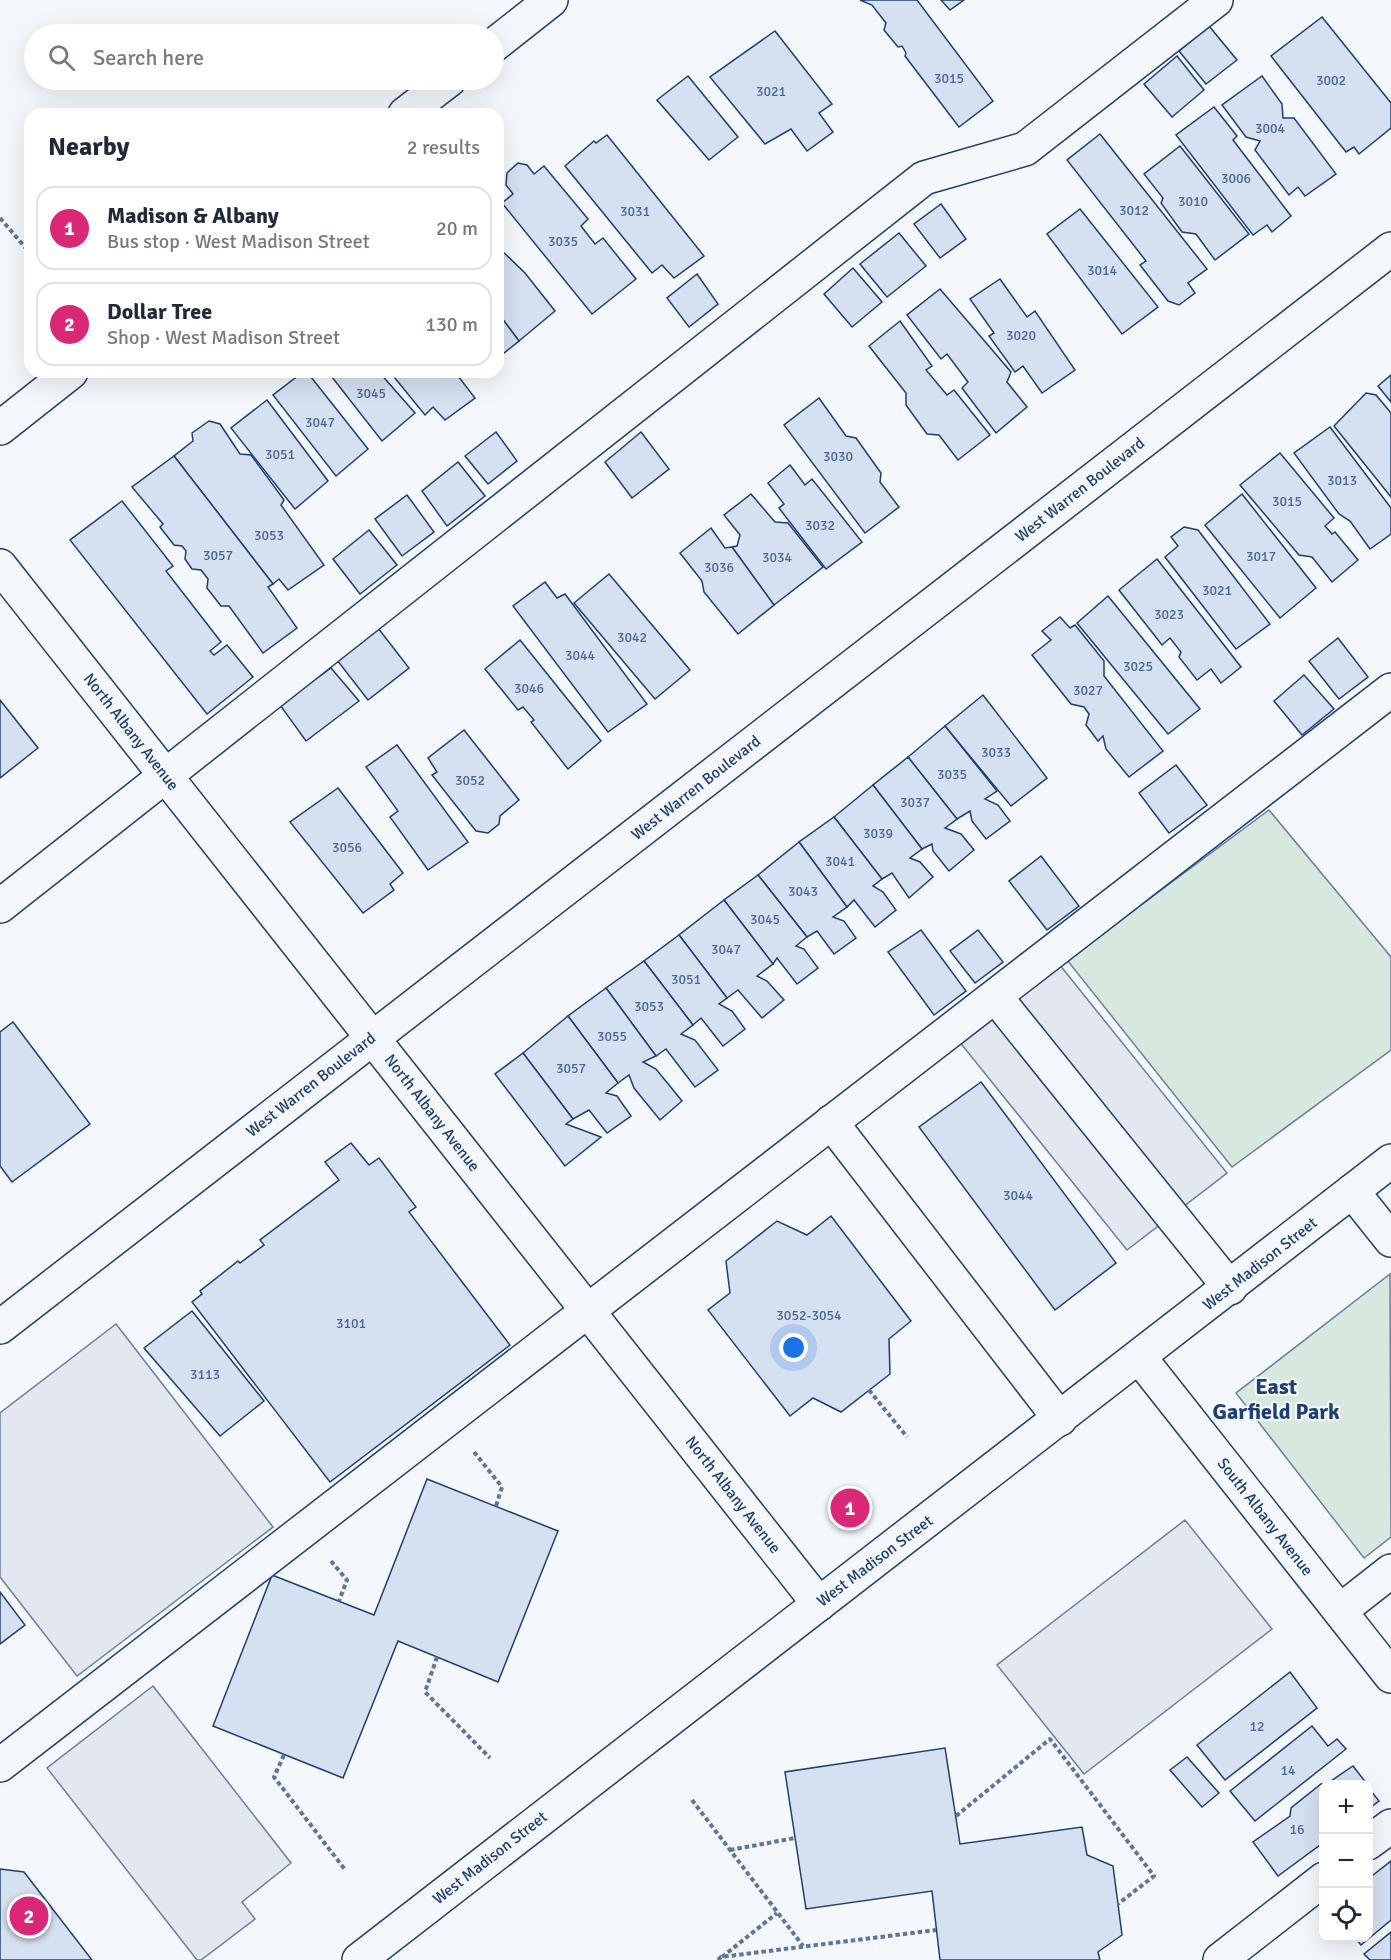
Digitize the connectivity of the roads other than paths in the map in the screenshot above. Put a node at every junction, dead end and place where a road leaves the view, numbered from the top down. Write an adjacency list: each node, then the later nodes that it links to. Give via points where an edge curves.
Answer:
1 (551, 0): 3 (street)
2 (1216, 0): 11 (street, via 1025,149 924,178)
3 (504, 37)
4 (436, 90): 5 (street)
5 (413, 108)
6 (1391, 249): 14 (street, West Warren Boulevard)
7 (63, 378): 8 (street)
8 (0, 428)
9 (0, 566): 11 (street, North Albany Avenue)
10 (1391, 690): 15 (street)
11 (165, 776): 12 (street); 14 (street, North Albany Avenue)
12 (0, 906)
13 (1007, 1011): 19 (street)
14 (372, 1038): 20 (street, North Albany Avenue); 21 (street, West Warren Boulevard)
15 (831, 1122): 20 (street); 23 (street)
16 (1391, 1161): 17 (street, West Madison Street)
17 (1352, 1191): 18 (street); 19 (street, West Madison Street)
18 (1391, 1240)
19 (1230, 1288): 22 (street, West Madison Street)
20 (588, 1311): 25 (street, North Albany Avenue); 28 (street)
21 (0, 1327)
22 (1140, 1358): 23 (street, West Madison Street); 26 (street, South Albany Avenue)
23 (1060, 1419): 25 (street, West Madison Street)
24 (1391, 1571): 26 (street)
25 (819, 1604): 32 (street, West Madison Street)
26 (1340, 1611): 27 (street, South Albany Avenue)
27 (1391, 1676)
28 (0, 1765)
29 (1391, 1826): 30 (street)
30 (1373, 1839)
31 (1319, 1882): 33 (street)
32 (359, 1960)
33 (1220, 1960)

